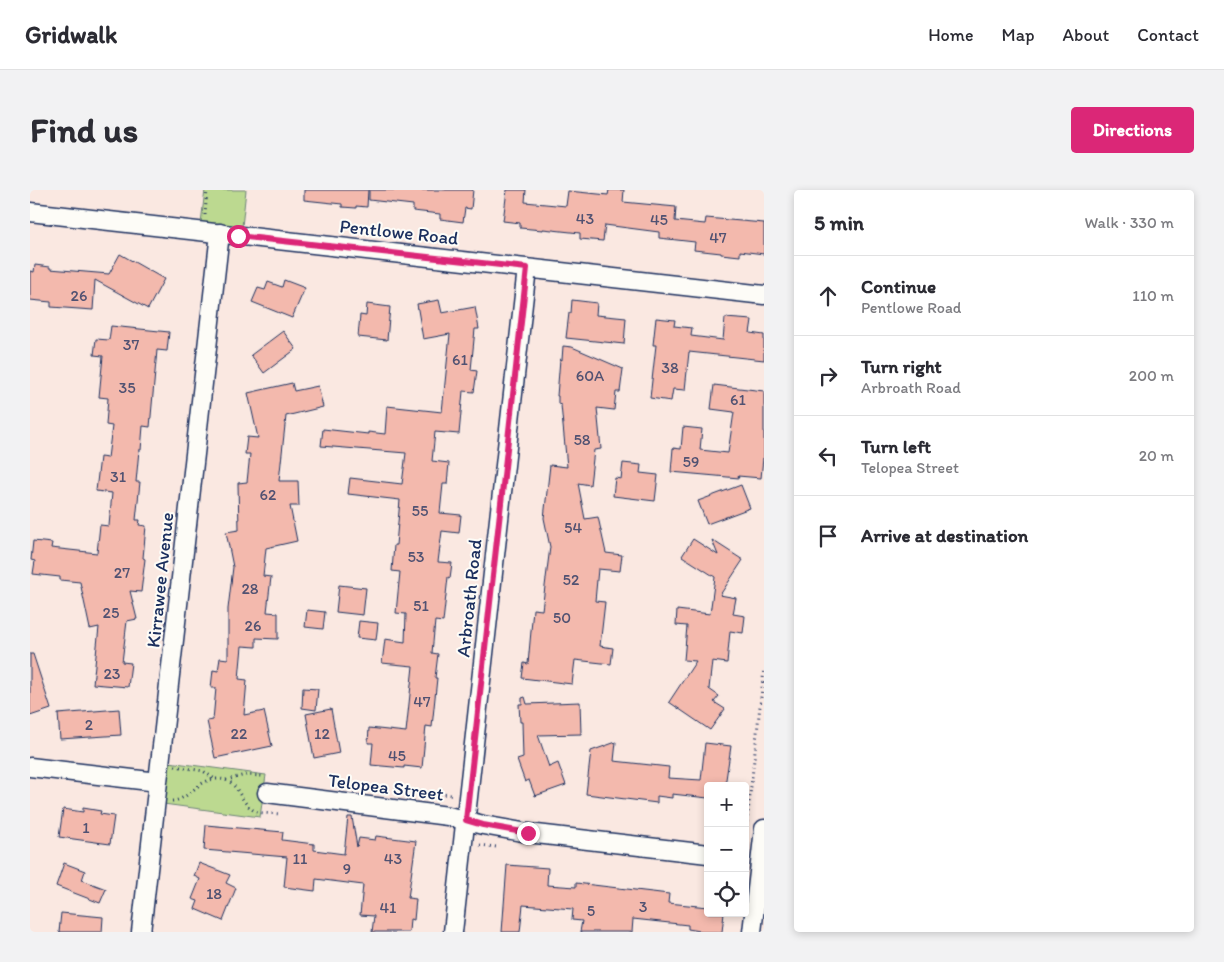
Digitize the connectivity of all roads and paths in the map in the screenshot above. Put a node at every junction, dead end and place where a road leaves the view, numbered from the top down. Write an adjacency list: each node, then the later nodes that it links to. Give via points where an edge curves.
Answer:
1 (207, 190): 3 (path)
2 (30, 212): 4 (street, Pentlowe Road)
3 (204, 223)
4 (220, 234): 5 (street, Pentlowe Road); 11 (street, Kirrawee Avenue)
5 (527, 268): 6 (street, Pentlowe Road); 14 (street, Arbroath Road)
6 (764, 294)
7 (764, 670): 13 (path)
8 (170, 765): 10 (path, via 203,771)
9 (30, 767): 11 (street)
10 (215, 779)
11 (158, 782): 18 (street, Kirrawee Avenue)
12 (267, 793): 14 (street, Telopea Street)
13 (749, 801)
14 (466, 820): 16 (street, Telopea Street, via 528,833); 19 (street, Arbroath Road)
15 (764, 829): 17 (street)
16 (704, 854)
17 (753, 859): 20 (street)
18 (141, 932)
19 (453, 932)
20 (752, 932)

